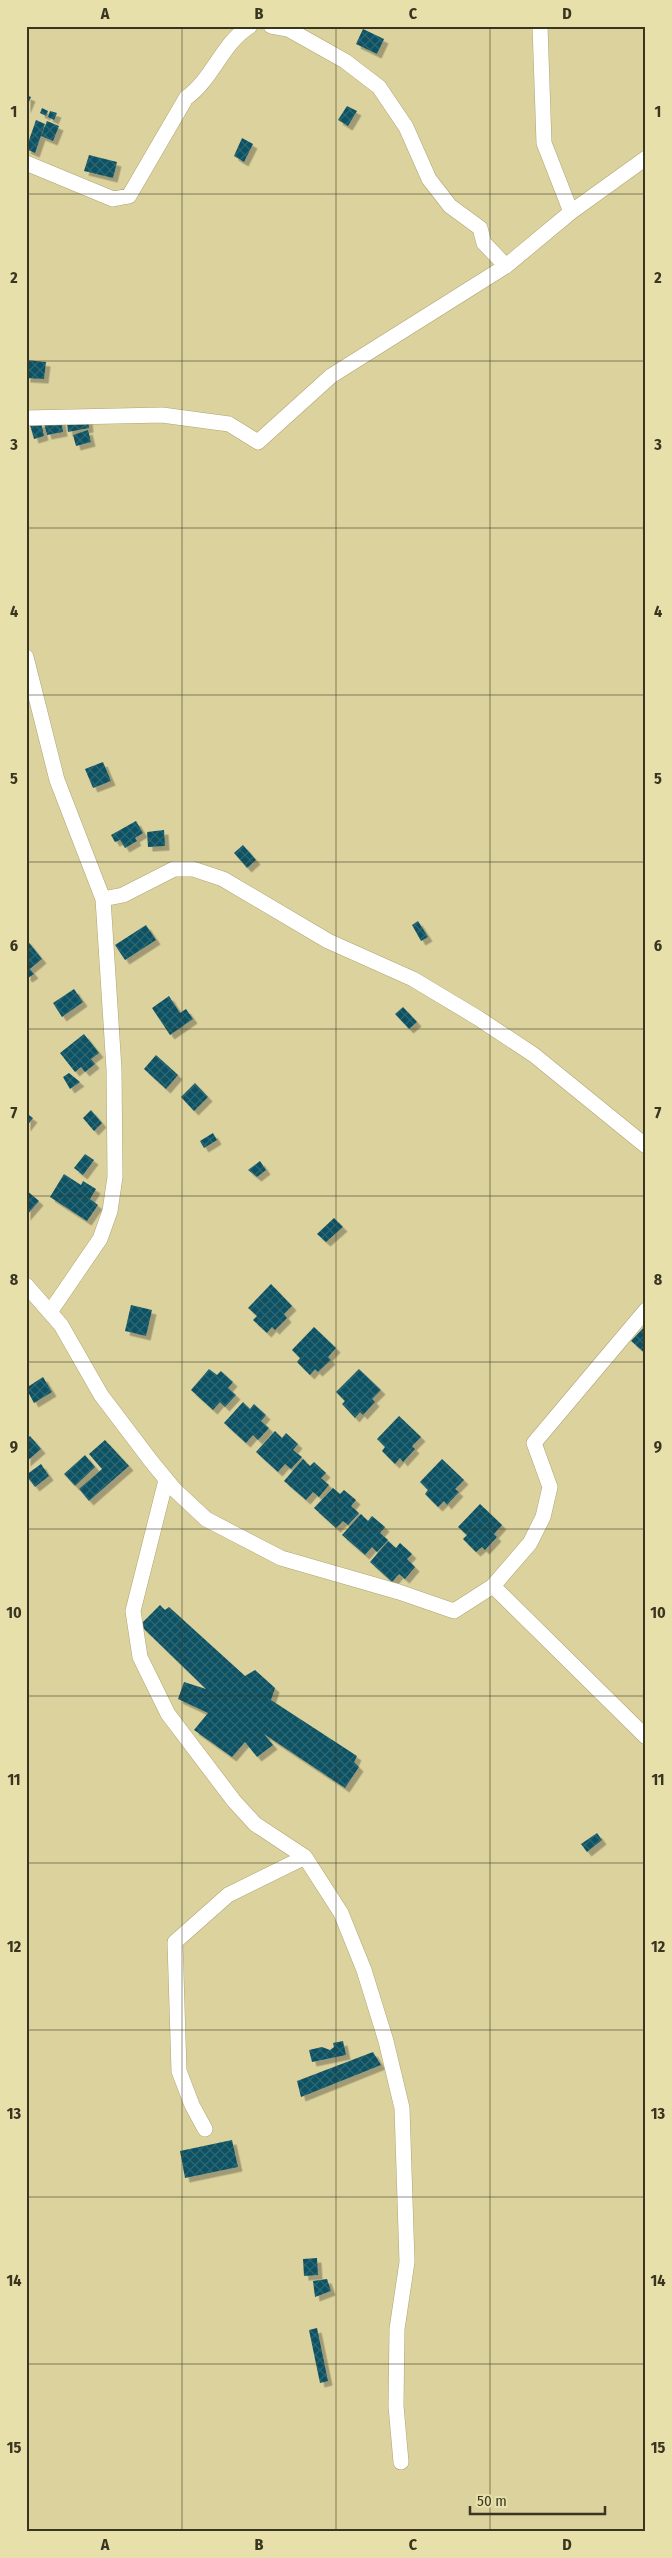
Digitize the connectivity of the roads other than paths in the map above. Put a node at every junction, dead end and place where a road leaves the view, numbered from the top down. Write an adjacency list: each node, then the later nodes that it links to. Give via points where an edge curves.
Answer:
1 (250, 26): 6 (street, via 240,32 201,88 186,98 130,196 113,199)
2 (271, 26): 4 (street)
3 (540, 26): 7 (street, via 544,143)
4 (287, 28): 8 (street, via 345,61 379,87 406,127 429,179 450,206 480,228 484,243)
5 (646, 158): 7 (street)
6 (26, 163)
7 (572, 212): 8 (street)
8 (506, 266): 9 (street, via 331,376 258,442 230,424 162,416)
9 (26, 418)
10 (26, 657): 11 (street, via 57,780)
11 (103, 899): 12 (street, via 123,895 174,869 193,869 223,879 328,940 413,979 478,1018 534,1055); 15 (street, via 114,1069 115,1176 110,1211 100,1239)
12 (646, 1146)
13 (26, 1285): 15 (street)
14 (646, 1310): 17 (street, via 534,1443 550,1487 543,1517 530,1543)
15 (50, 1312): 16 (street, via 101,1395)
16 (166, 1480): 17 (street, via 206,1519 281,1558 454,1611); 19 (street, via 134,1611 140,1657 168,1714 234,1801 255,1824)
17 (493, 1586): 18 (street)
18 (646, 1737)
19 (305, 1857): 20 (street, via 228,1895 175,1942 179,2071); 21 (street, via 340,1913 364,1970 402,2108 407,2262 397,2329 396,2406)
20 (205, 2129)
21 (401, 2462)

